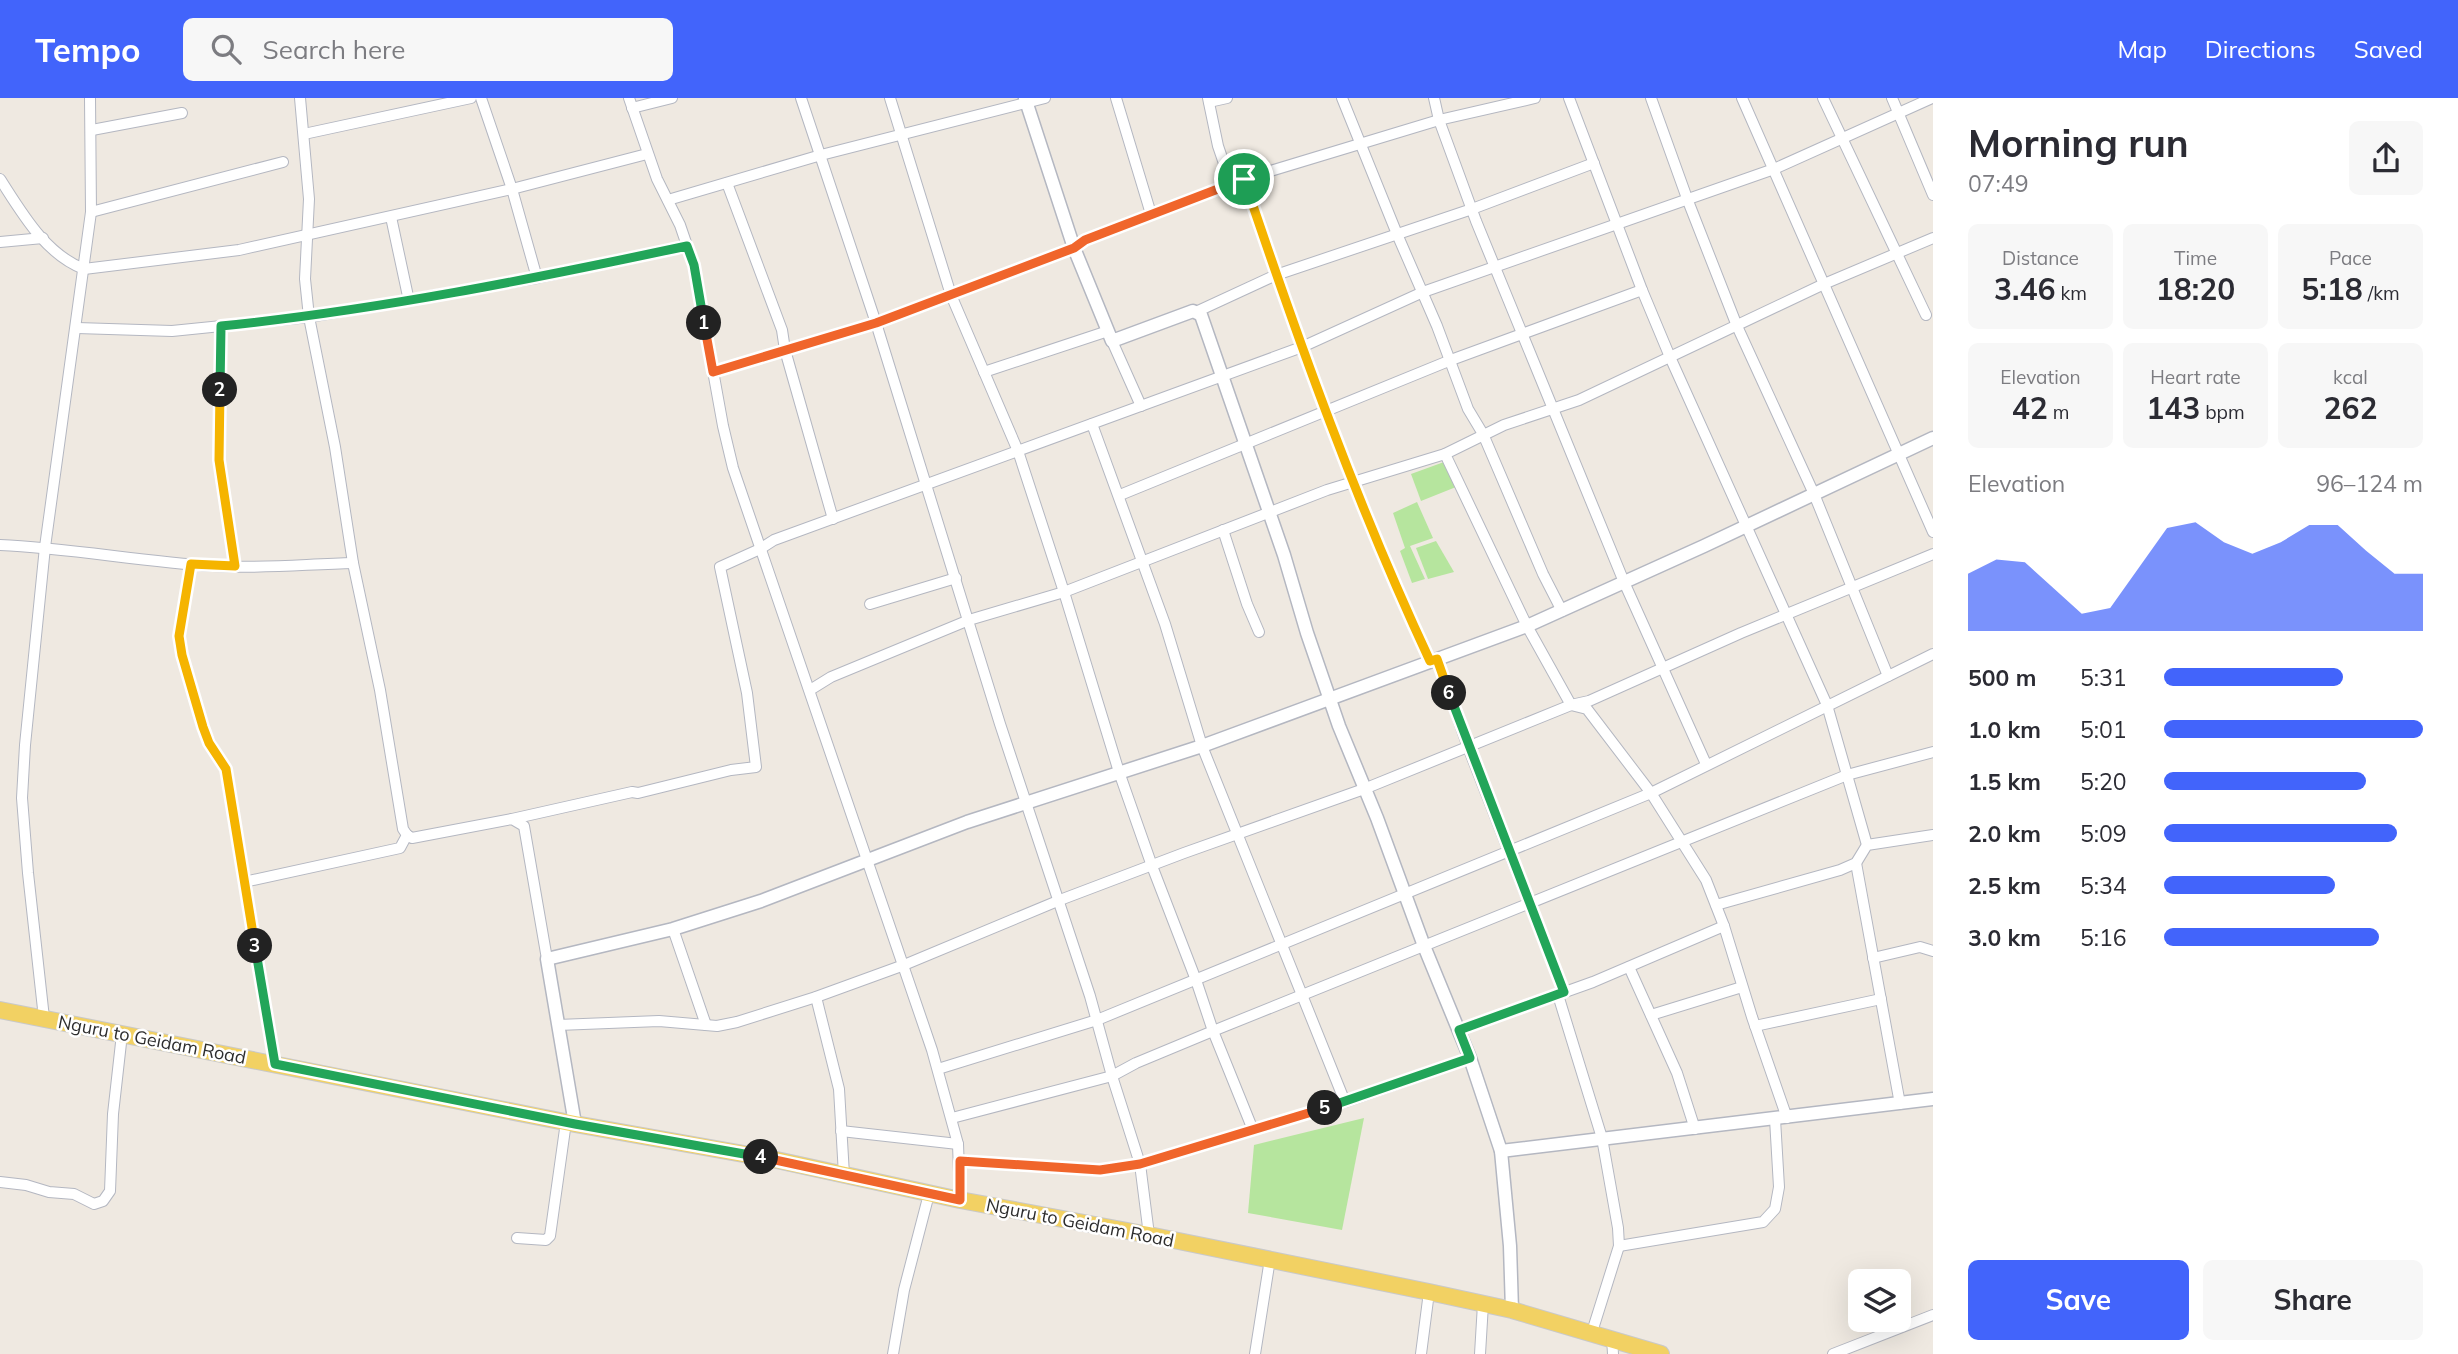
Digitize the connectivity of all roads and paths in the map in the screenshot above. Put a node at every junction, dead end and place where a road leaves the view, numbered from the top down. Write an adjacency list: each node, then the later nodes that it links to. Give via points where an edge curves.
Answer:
1 (90, 98): 27 (street)
2 (300, 98): 28 (street)
3 (471, 98): 28 (street)
4 (481, 98): 41 (street)
5 (672, 98): 23 (street)
6 (801, 98): 33 (street)
7 (890, 98): 29 (street)
8 (1045, 98): 21 (street)
9 (1116, 98): 47 (street)
10 (1227, 98): 20 (street)
11 (1342, 98): 31 (street)
12 (1434, 98): 26 (street)
13 (1535, 98): 22 (street)
14 (1569, 98): 35 (street)
15 (1651, 98): 44 (street)
16 (1742, 98): 36 (street)
17 (1823, 98): 30 (street)
18 (1892, 98): 25 (street)
19 (1932, 98): 25 (street)
20 (1209, 100): 40 (street)
21 (1026, 101): 29 (street); 56 (street)
22 (1509, 101): 26 (street)
23 (631, 103): 32 (street)
24 (182, 113): 27 (street)
25 (1898, 114): 30 (street); 42 (street)
26 (1439, 120): 31 (street); 45 (street)
27 (92, 130): 46 (street)
28 (304, 134): 51 (street)
29 (902, 135): 33 (street); 65 (street)
30 (1841, 139): 36 (street); 57 (street)
31 (1360, 144): 38 (street); 50 (street)
32 (647, 154): 41 (street); 43 (street)
33 (821, 155): 39 (street); 70 (street)
34 (284, 162): 46 (street)
35 (1594, 163): 45 (street); 49 (street)
36 (1774, 169): 44 (street); 62 (street)
37 (0, 179): 52 (street)
38 (1244, 179): 40 (street); 60 (street)
39 (727, 183): 43 (street); 77 (street, via 782,330)
40 (1231, 184): 47 (street)
41 (512, 189): 48 (street); 61 (street)
42 (1933, 195)
43 (668, 200): 55 (street)
44 (1688, 201): 49 (street); 72 (street)
45 (1472, 209): 50 (street); 58 (street)
46 (91, 212): 59 (street)
47 (1151, 214): 56 (street)
48 (391, 217): 51 (street); 66 (street)
49 (1617, 224): 58 (street); 63 (street)
50 (1397, 234): 60 (street); 64 (street)
51 (308, 236): 59 (street, via 239,250); 69 (street, via 305,279)
52 (43, 238): 54 (street); 59 (street, via 66,262)
53 (1933, 238): 57 (street)
54 (0, 242)
55 (687, 246): 61 (street); 80 (street)
56 (1074, 248): 65 (street); 75 (street)
57 (1897, 255): 62 (street); 68 (street)
58 (1496, 266): 64 (street); 74 (street)
59 (84, 269): 73 (street)
60 (1276, 275): 67 (street); 76 (street)
61 (537, 278): 66 (street)
62 (1824, 285): 72 (street); 92 (street)
63 (1642, 290): 74 (street); 78 (street)
64 (1423, 292): 76 (street); 79 (street)
65 (951, 295): 70 (street); 81 (street)
66 (409, 301): 69 (street)
67 (1198, 311): 75 (street); 82 (street)
68 (1926, 315)
69 (309, 317): 71 (street); 107 (street)
70 (876, 323): 77 (street); 94 (street)
71 (221, 326): 73 (street, via 172,331); 109 (street, via 219,460)
72 (1737, 326): 78 (street); 95 (street)
73 (77, 328): 103 (street)
74 (1522, 333): 79 (street); 85 (street)
75 (1110, 336): 81 (street, via 1047,349); 83 (street)
76 (1302, 347): 82 (street); 84 (street)
77 (785, 350): 80 (street); 98 (street)
78 (1670, 357): 85 (street); 99 (street)
79 (1451, 360): 84 (street); 87 (street, via 1468,409)
80 (713, 372): 104 (street, via 733,468)
81 (984, 372): 90 (street)
82 (1223, 377): 83 (street); 89 (street)
83 (1140, 406): 86 (street)
84 (1326, 410): 89 (street); 93 (street)
85 (1555, 410): 87 (street); 111 (street)
86 (1092, 424): 90 (street); 96 (street)
87 (1483, 434): 91 (street); 115 (street)
88 (1933, 438): 92 (street)
89 (1246, 443): 96 (street); 97 (street)
90 (1018, 451): 94 (street); 113 (street)
91 (1445, 454): 93 (street); 118 (street)
92 (1900, 454): 95 (street); 101 (street)
93 (1353, 482): 97 (street); 121 (street, via 1400,596)
94 (926, 485): 98 (street); 110 (street)
95 (1814, 494): 99 (street); 112 (street)
96 (1120, 495): 106 (street)
97 (1269, 512): 100 (street); 125 (street)
98 (834, 519): 104 (street)
99 (1746, 527): 111 (street); 116 (street)
100 (1223, 530): 106 (street); 119 (street)
101 (1933, 532)
102 (0, 545): 103 (street)
103 (46, 547): 108 (street); 169 (street, via 22,798)
104 (760, 549): 124 (street); 137 (street, via 720,567 747,692 756,767)
105 (1933, 554): 112 (street)
106 (1140, 561): 113 (street); 128 (street, via 1165,624)
107 (353, 563): 109 (street); 139 (street)
108 (191, 564): 109 (street); 147 (street, via 179,636 182,655 209,743 226,769)
109 (235, 566)
110 (956, 578): 114 (street); 117 (street)
111 (1624, 582): 115 (street); 122 (street)
112 (1852, 587): 116 (street); 123 (street)
113 (1064, 592): 117 (street); 132 (street)
114 (870, 604)
115 (1562, 611): 118 (street)
116 (1785, 615): 122 (street); 127 (street)
117 (970, 620): 124 (street); 136 (street)
118 (1527, 626): 121 (street); 126 (street)
119 (1259, 632)
120 (1933, 654): 123 (street)
121 (1434, 660): 125 (street); 129 (street)
122 (1663, 670): 126 (street); 131 (street)
123 (1888, 676): 127 (street)
124 (810, 690): 144 (street)
125 (1329, 698): 128 (street); 134 (street)
126 (1571, 705): 129 (street); 135 (street, via 1587,709)
127 (1827, 705): 131 (street); 133 (street)
128 (1202, 746): 132 (street); 138 (street)
129 (1468, 747): 134 (street); 143 (street)
130 (1933, 752): 133 (street)
131 (1706, 764): 135 (street)
132 (1119, 772): 136 (street); 146 (street)
133 (1847, 775): 141 (street); 142 (street)
134 (1364, 789): 138 (street); 148 (street)
135 (1651, 793): 141 (street); 143 (street)
136 (1026, 802): 144 (street); 149 (street)
137 (512, 819): 139 (street, via 412,838); 158 (street, via 524,826)
138 (1236, 834): 146 (street); 154 (street)
139 (407, 835): 147 (street, via 400,848)
140 (1933, 835): 142 (street)
141 (1683, 842): 150 (street); 151 (street)
142 (1867, 845): 145 (street)
143 (1509, 852): 148 (street); 150 (street)
144 (869, 860): 153 (street); 159 (street)
145 (1856, 863): 151 (street); 157 (street)
146 (1152, 866): 149 (street); 161 (street)
147 (244, 882): 178 (street)
148 (1404, 895): 154 (street); 155 (street)
149 (1060, 901): 159 (street); 170 (street)
150 (1530, 904): 155 (street); 163 (street)
151 (1716, 905): 152 (street)
152 (1724, 926): 160 (street); 162 (street)
153 (673, 929): 158 (street); 172 (street)
154 (1282, 945): 161 (street); 165 (street)
155 (1423, 946): 165 (street); 174 (street)
156 (1933, 951): 157 (street, via 1920,947)
157 (1873, 958): 166 (street)
158 (547, 959): 171 (street)
159 (904, 965): 164 (street); 179 (street)
160 (1629, 967): 163 (street); 168 (street)
161 (1196, 980): 170 (street); 175 (street)
162 (1742, 987): 168 (street); 173 (street)
163 (1561, 994): 174 (street); 190 (street)
164 (816, 997): 172 (street, via 737,1022); 189 (street, via 839,1089)
165 (1302, 997): 175 (street); 182 (street)
166 (1881, 999): 173 (street); 183 (street)
167 (0, 1010): 169 (main road, Nguru to Geidam Road)
168 (1651, 1015): 187 (street)
169 (44, 1018): 176 (main road, Nguru to Geidam Road)
170 (1097, 1020): 179 (street); 180 (street)
171 (558, 1025): 172 (street, via 659,1021); 186 (street)
172 (706, 1025)
173 (1755, 1026): 185 (street)
174 (1459, 1030): 177 (street)
175 (1213, 1031): 180 (street); 188 (street)
176 (122, 1034): 178 (main road, Nguru to Geidam Road); 196 (street, via 110,1191 103,1201 94,1204 74,1194)
177 (1470, 1058): 182 (street); 192 (street)
178 (275, 1064): 186 (main road, Nguru to Geidam Road)
179 (938, 1069): 184 (street)
180 (1112, 1076): 184 (street); 194 (street)
181 (1933, 1099): 183 (street)
182 (1345, 1102): 188 (street)
183 (1900, 1104): 185 (street)
184 (952, 1118): 191 (street)
185 (1781, 1118): 187 (street); 201 (street, via 1779,1187 1775,1209 1763,1222)
186 (571, 1123): 195 (main road, Nguru to Geidam Road); 200 (street, via 550,1236 546,1240)
187 (1695, 1129): 190 (street)
188 (1253, 1130): 194 (street)
189 (841, 1131): 191 (street); 195 (street)
190 (1602, 1138): 192 (street); 201 (street)
191 (958, 1143): 193 (street)
192 (1501, 1151): 205 (street)
193 (960, 1161): 194 (street, via 1100,1170); 198 (street)
194 (1140, 1164): 199 (street)
195 (844, 1175): 197 (main road, Nguru to Geidam Road)
196 (0, 1182)
197 (929, 1194): 198 (main road, Nguru to Geidam Road); 209 (street)
198 (960, 1200): 199 (main road, Nguru to Geidam Road)
199 (1149, 1235): 202 (main road, Nguru to Geidam Road)
200 (517, 1238)
201 (1619, 1246): 207 (street)
202 (1270, 1259): 203 (main road, Nguru to Geidam Road); 210 (street)
203 (1429, 1292): 204 (main road, Nguru to Geidam Road); 211 (street)
204 (1483, 1304): 205 (main road, Nguru to Geidam Road); 212 (street)
205 (1512, 1310): 207 (main road, Nguru to Geidam Road)
206 (1933, 1315): 214 (street)
207 (1592, 1332): 208 (main road, Nguru to Geidam Road)
208 (1612, 1346): 213 (main road, Nguru to Geidam Road)
209 (893, 1354)
210 (1255, 1354)
211 (1421, 1354)
212 (1480, 1354)
213 (1661, 1354)
214 (1833, 1354)

